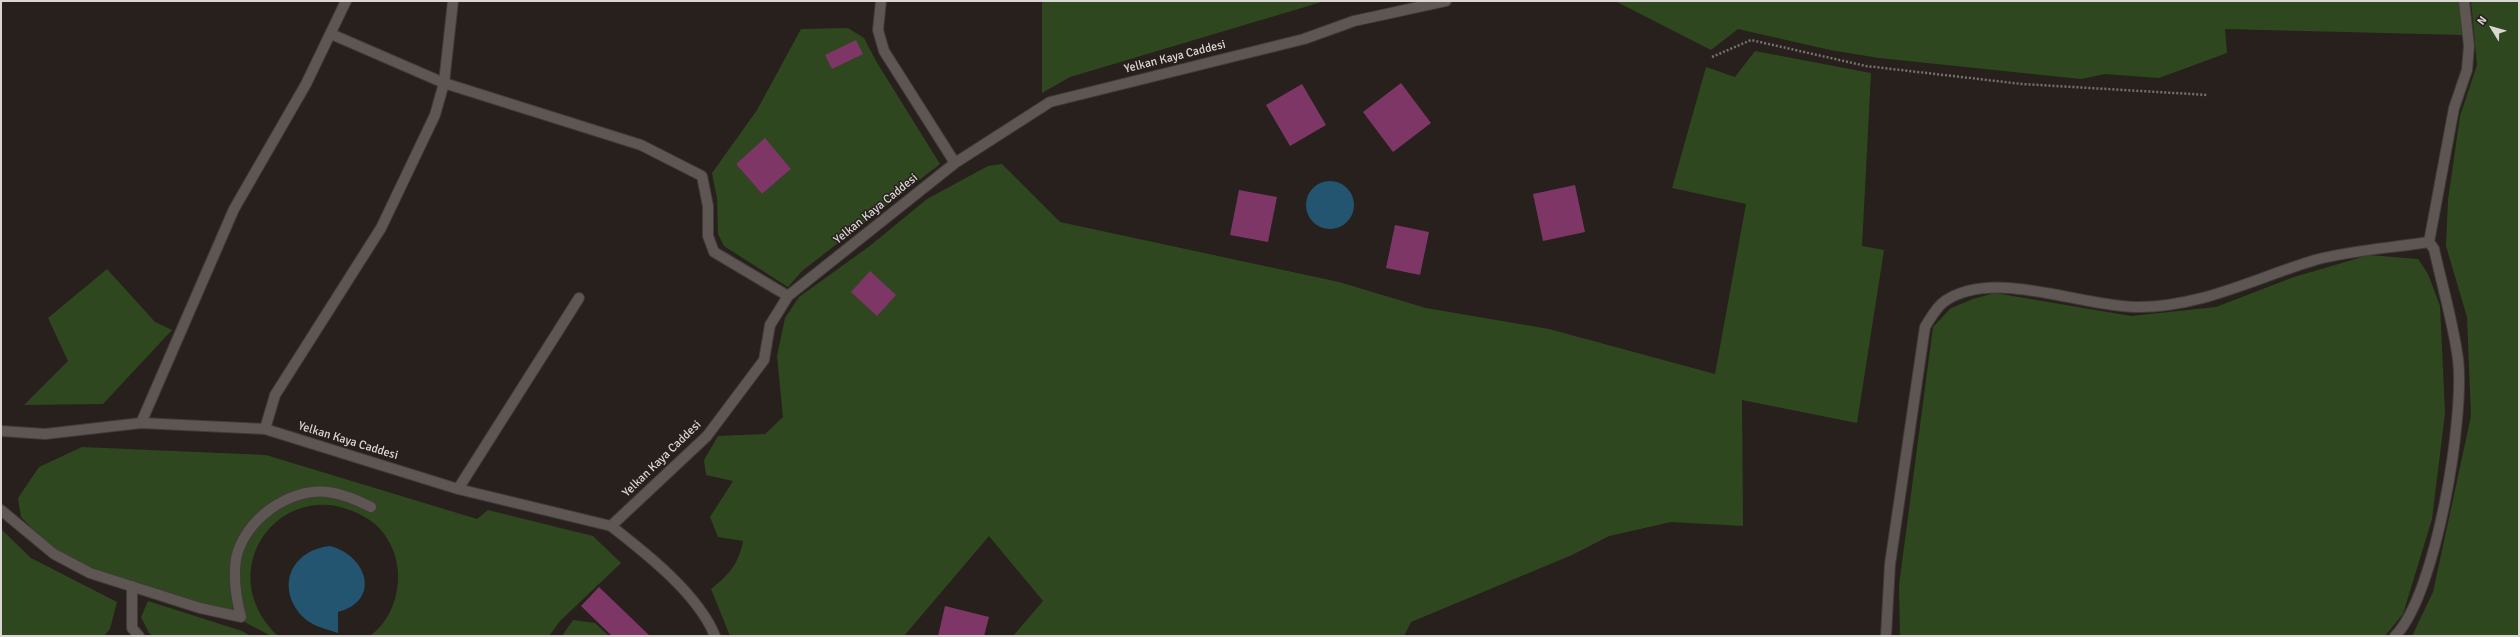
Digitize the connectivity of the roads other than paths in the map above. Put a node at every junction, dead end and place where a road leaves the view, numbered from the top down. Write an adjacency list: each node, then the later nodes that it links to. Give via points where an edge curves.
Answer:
1 (346, 1): 6 (street)
2 (453, 1): 7 (street)
3 (881, 1): 8 (street, via 878,30 884,51)
4 (1446, 1): 8 (street, Yelkan Kaya Caddesi, via 1354,22 1304,40 1050,102)
5 (2464, 1): 9 (street, via 2470,46 2467,70 2454,108)
6 (331, 34): 7 (street); 12 (street, via 306,84 234,209)
7 (444, 83): 10 (street, via 641,146 702,176 708,206 708,236 714,252); 13 (street, via 435,115 381,228 275,395)
8 (955, 163): 10 (street, Yelkan Kaya Caddesi)
9 (2429, 242): 22 (street, via 2315,260 2229,292 2160,306 2109,305 2017,290 1983,288 1962,292 1944,302 1925,328 1891,557); 23 (street, via 2434,249 2458,360 2457,424 2446,496 2425,577 2410,617)
10 (788, 296): 18 (street, Yelkan Kaya Caddesi, via 770,325 764,360 707,436)
11 (578, 298): 15 (street)
12 (141, 423): 13 (street, Yelkan Kaya Caddesi); 14 (street, Yelkan Kaya Caddesi, via 45,434)
13 (265, 429): 15 (street, Yelkan Kaya Caddesi)
14 (1, 431)
15 (458, 489): 18 (street, Yelkan Kaya Caddesi)
16 (371, 507): 19 (street, via 352,497 327,492 304,493 278,504 246,534 237,558 234,579 241,617 200,608)
17 (1, 510): 19 (street, via 54,554 90,573)
18 (611, 526): 21 (street, via 652,557 707,617)
19 (132, 586): 20 (street, via 132,628)
20 (139, 636)
21 (715, 636)
22 (1886, 636)
23 (2395, 636)

